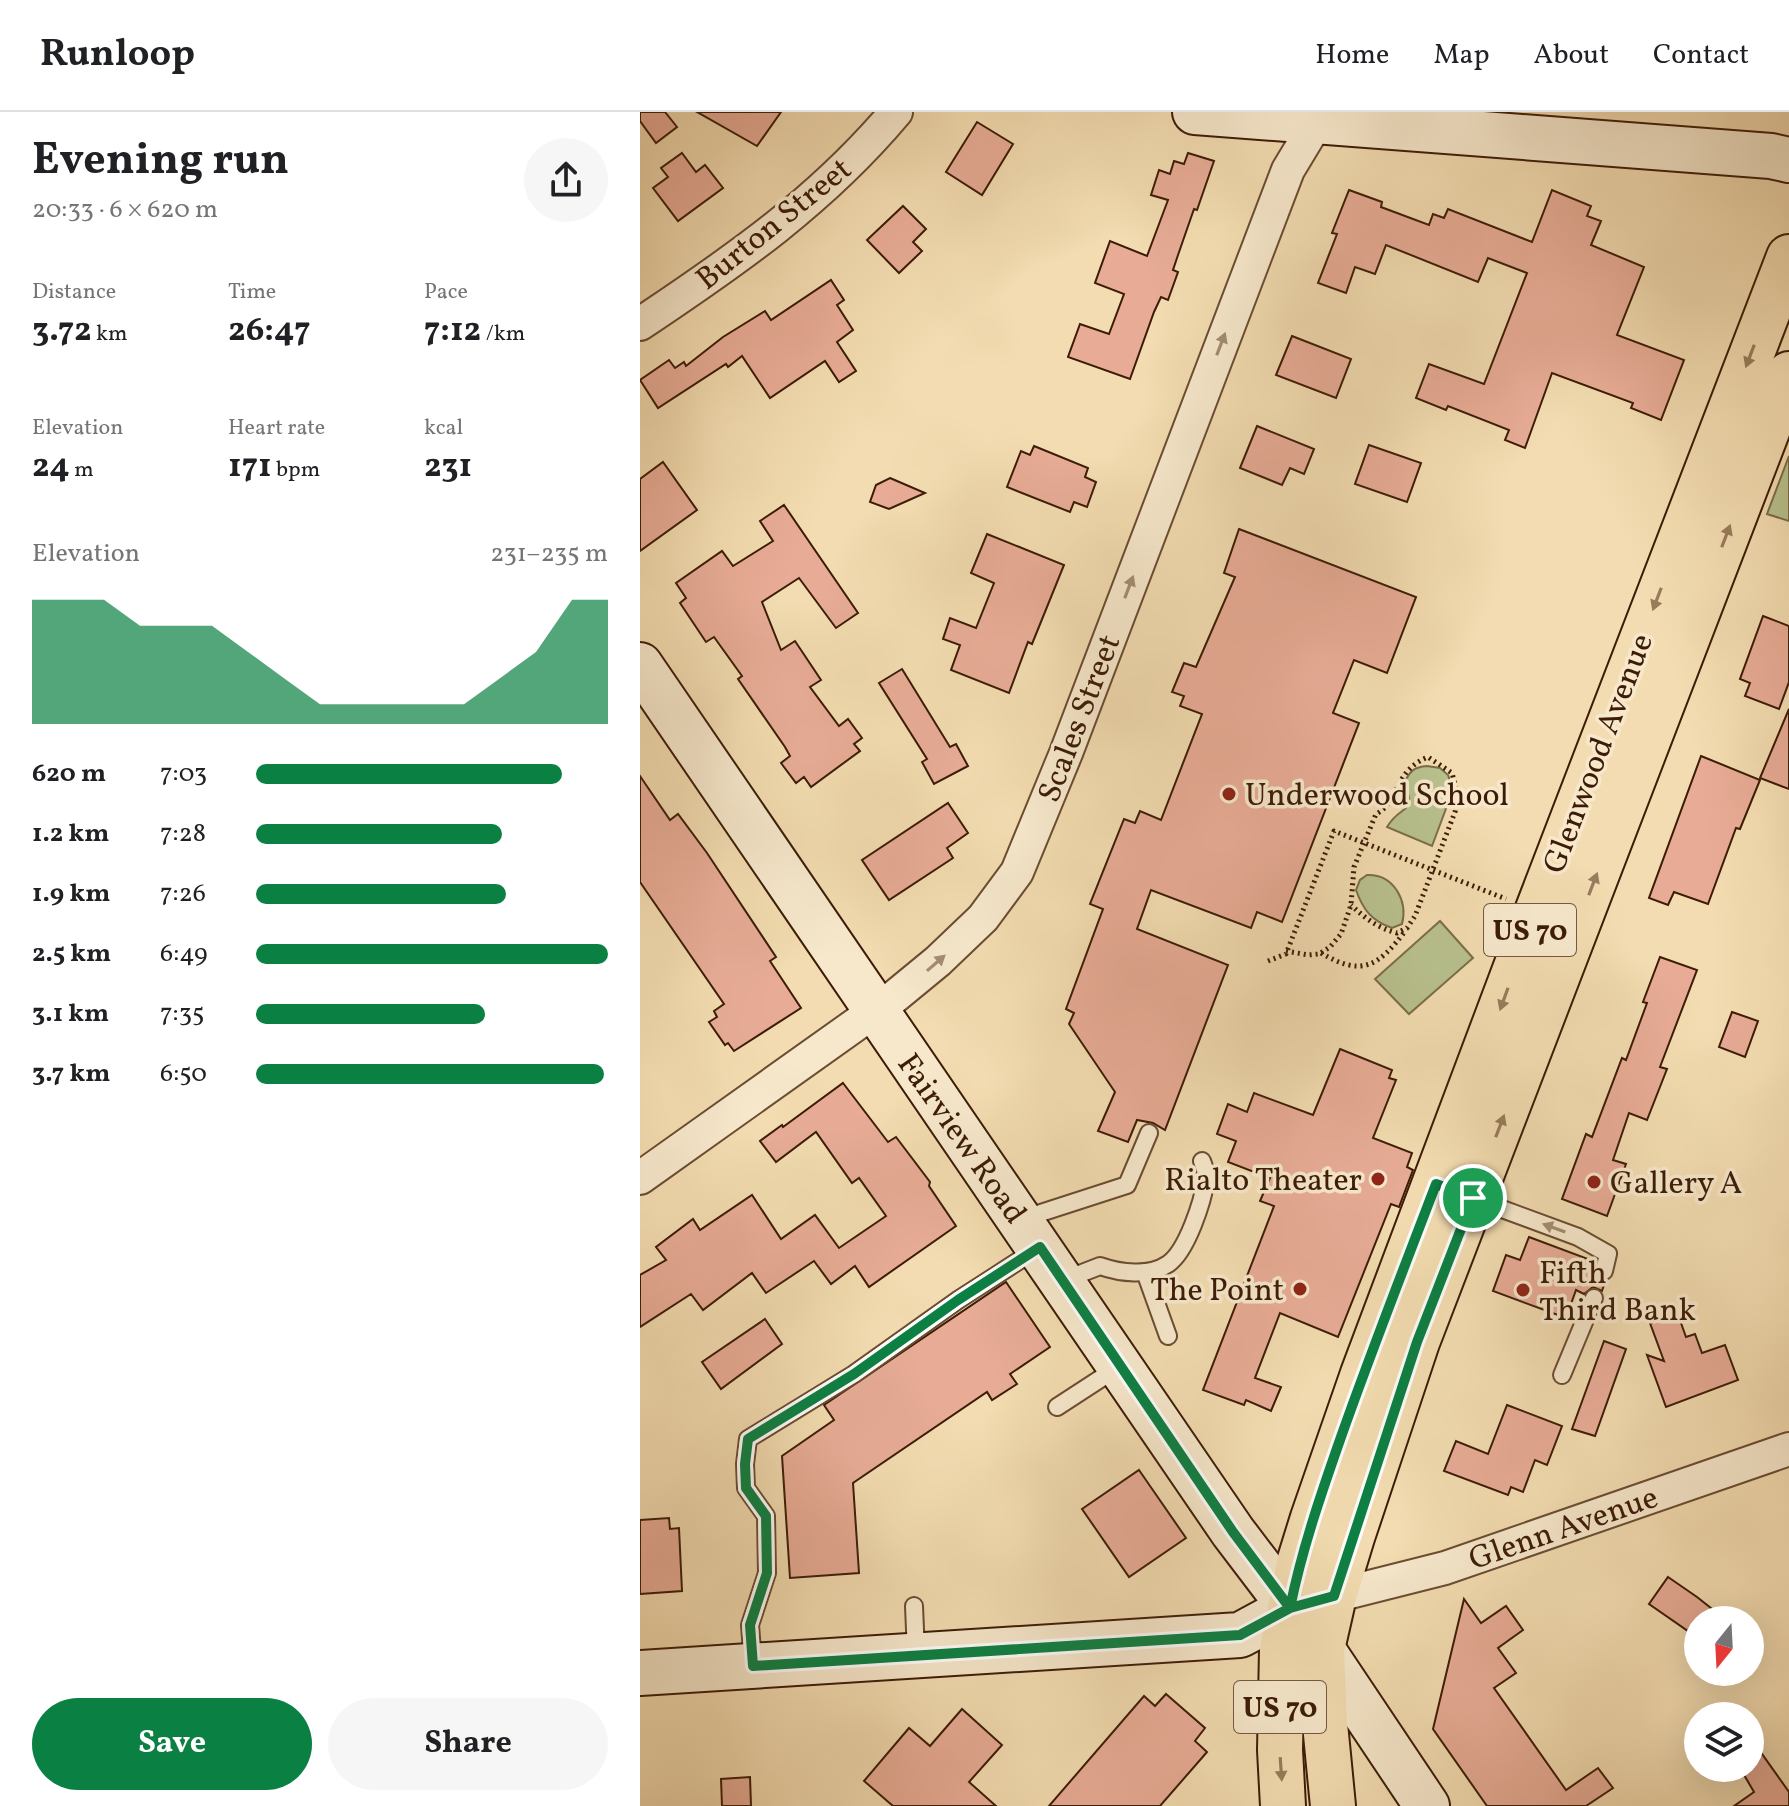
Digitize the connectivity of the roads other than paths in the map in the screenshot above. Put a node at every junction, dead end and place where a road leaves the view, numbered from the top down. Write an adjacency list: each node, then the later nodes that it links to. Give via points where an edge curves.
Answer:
1 (896, 112): 6 (street, Burton Street, via 864,150 792,216)
2 (1195, 112): 3 (street)
3 (1321, 117): 4 (street); 9 (street, Scales Street, one-way to 3, via 983,918 1017,872 1288,170)
4 (1789, 160)
5 (1789, 257): 13 (main road, Glenwood Avenue / US 70, one-way to 13, via 1541,900)
6 (640, 324)
7 (1789, 374): 13 (main road, Glenwood Avenue / US 70, one-way to 7)
8 (648, 693): 9 (street, Fairview Road)
9 (876, 1012): 12 (street, Scales Street); 14 (street, Fairview Road)
10 (1149, 1133): 14 (lane, via 1127,1185)
11 (1202, 1161): 16 (lane, via 1207,1176 1192,1231 1168,1264)
12 (640, 1178)
13 (1454, 1191): 15 (lane, one-way to 13, via 1608,1254 1578,1237); 23 (main road, Glenwood Avenue / US 70, via 1417,1342); 25 (main road, Glenwood Avenue / US 70, via 1363,1374 1313,1518)
14 (1041, 1249): 16 (lane, via 1115,1271); 19 (street, Fairview Road); 28 (lane, via 748,1439 746,1488 766,1516 767,1573 750,1625)
15 (1604, 1271)
16 (1145, 1272): 18 (lane)
17 (1594, 1298): 20 (lane)
18 (1168, 1336)
19 (1121, 1366): 21 (lane); 25 (street, Fairview Road)
20 (1562, 1375)
21 (1057, 1407)
22 (1789, 1449): 23 (street, Glenn Avenue, via 1445,1568)
23 (1334, 1596): 25 (street); 26 (main road, Glenwood Avenue / US 70)
24 (914, 1606): 27 (lane)
25 (1290, 1608): 26 (street, Fairview Road); 27 (street, via 1240,1635); 30 (main road, Glenwood Avenue / US 70, one-way to 30, via 1279,1700)
26 (1322, 1649): 31 (main road, Glenwood Avenue / US 70); 32 (street, Fairview Road)
27 (916, 1656): 28 (street)
28 (753, 1666): 29 (street)
29 (640, 1673)
30 (1283, 1806)
31 (1333, 1806)
32 (1427, 1806)

